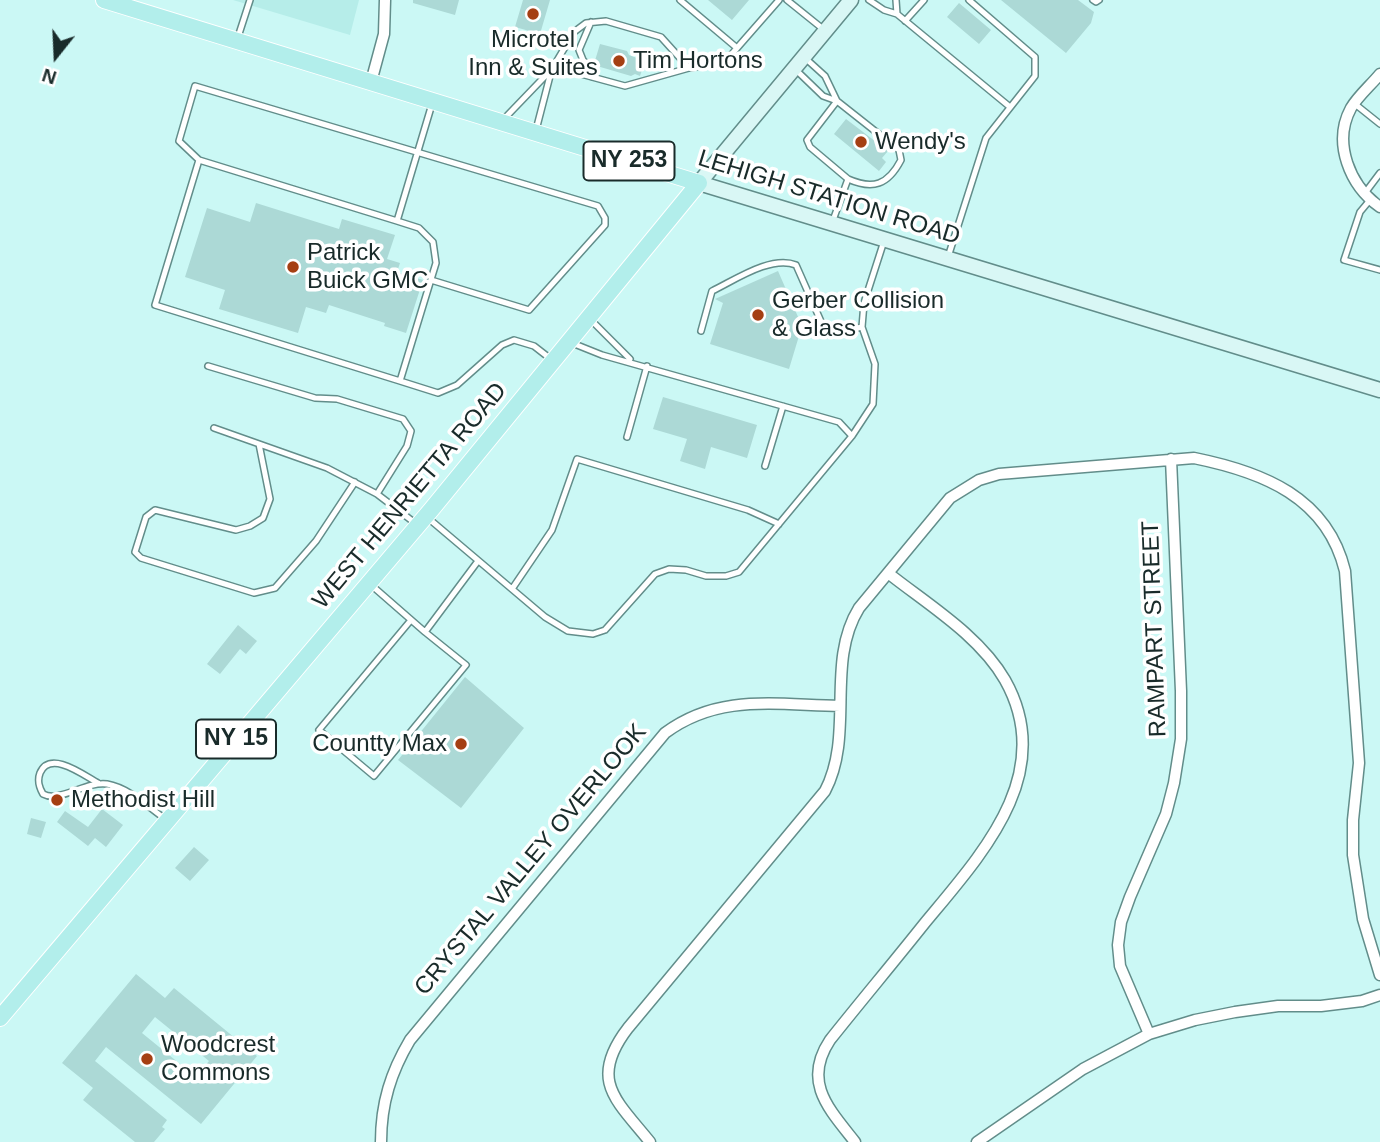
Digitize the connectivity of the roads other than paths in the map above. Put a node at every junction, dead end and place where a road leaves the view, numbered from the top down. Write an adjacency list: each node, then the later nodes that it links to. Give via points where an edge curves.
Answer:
1 (104, 0): 18 (main road, LEHIGH STATION ROAD / NY 253)
2 (250, 0): 18 (lane)
3 (385, 0): 25 (street, via 384,34)
4 (680, 0): 19 (lane)
5 (779, 0): 19 (lane)
6 (787, 0): 17 (lane)
7 (851, 0): 17 (street, WEST HENRIETTA ROAD / NY 15)
8 (869, 0): 14 (lane)
9 (896, 0): 14 (lane)
10 (924, 0): 15 (lane)
11 (969, 0): 29 (lane, via 1035,57 1035,76)
12 (1093, 0): 13 (lane)
13 (1099, 0)
14 (897, 14): 15 (lane)
15 (905, 21): 29 (lane)
16 (591, 22): 21 (lane, via 606,21 661,37); 22 (lane, via 574,33); 24 (lane, via 579,50 593,69)
17 (825, 31): 20 (street, WEST HENRIETTA ROAD / NY 15)
18 (237, 41): 25 (main road, LEHIGH STATION ROAD / NY 253)
19 (737, 48): 21 (lane, via 725,62)
20 (799, 62): 27 (lane, via 824,96); 27 (lane, via 825,75); 37 (street, WEST HENRIETTA ROAD / NY 15)
21 (689, 68): 24 (lane, via 625,86)
22 (552, 69): 24 (lane); 30 (lane); 32 (lane)
23 (1380, 74): 28 (street)
24 (592, 77)
25 (370, 82): 26 (main road, LEHIGH STATION ROAD / NY 253)
26 (433, 101): 30 (main road, LEHIGH STATION ROAD / NY 253); 33 (lane)
27 (837, 101): 36 (lane, via 807,140); 36 (lane, via 901,155 898,166 878,184 863,186)
28 (1355, 104): 31 (lane); 38 (street, via 1343,139 1353,180)
29 (1010, 107): 42 (lane, via 986,138)
30 (501, 122): 32 (main road, LEHIGH STATION ROAD / NY 253)
31 (1380, 124)
32 (535, 132): 37 (main road, LEHIGH STATION ROAD / NY 253)
33 (418, 153): 34 (lane, via 195,86 178,141); 39 (lane); 44 (lane, via 598,206 605,218 605,225 529,310)
34 (200, 160): 39 (lane); 53 (lane, via 155,305)
35 (1380, 173): 38 (lane)
36 (849, 179): 40 (lane)
37 (699, 183): 40 (street, LEHIGH STATION ROAD); 45 (main road, WEST HENRIETTA ROAD / NY 15)
38 (1371, 200): 43 (lane, via 1360,212 1344,260)
39 (397, 220): 44 (lane, via 419,228 433,242 436,263)
40 (832, 223): 41 (street, LEHIGH STATION ROAD)
41 (885, 239): 42 (street, LEHIGH STATION ROAD); 46 (lane, via 864,303)
42 (948, 257): 54 (street, LEHIGH STATION ROAD)
43 (1380, 271)
44 (431, 280): 53 (lane)
45 (588, 318): 48 (main road, WEST HENRIETTA ROAD / NY 15); 50 (lane)
46 (862, 327): 47 (lane, via 827,335 796,265 787,262 772,263 712,291); 57 (lane, via 875,364 876,391)
47 (701, 331)
48 (568, 342): 49 (main road, WEST HENRIETTA ROAD / NY 15); 50 (lane)
49 (553, 361): 53 (lane, via 534,345 514,340 502,345 457,385 438,393); 64 (main road, WEST HENRIETTA ROAD / NY 15)
50 (632, 361): 52 (lane)
51 (208, 366): 63 (lane, via 403,419 411,431 407,446)
52 (647, 366): 55 (lane); 58 (lane)
53 (400, 381)
54 (1380, 390)
55 (783, 406): 57 (lane, via 839,422); 61 (lane)
56 (214, 428): 59 (lane)
57 (852, 436): 65 (lane)
58 (627, 437)
59 (259, 444): 62 (lane); 62 (lane, via 270,499 263,518 236,530 155,510 146,517 135,552 141,558 254,593 275,588 316,541)
60 (1171, 458): 67 (street, via 979,480 950,498); 75 (street, via 1219,463 1291,492 1310,507 1340,549 1359,763 1353,855 1363,919); 78 (street, RAMPART STREET, via 1181,739 1166,814 1130,897 1118,945 1120,966)
61 (765, 466)
62 (355, 482): 63 (lane)
63 (377, 494): 64 (lane)
64 (422, 520): 66 (lane); 68 (main road, WEST HENRIETTA ROAD / NY 15)
65 (779, 524): 69 (lane, via 739,572 706,576 670,569 655,574 605,630 593,634 568,631); 69 (lane, via 748,510 577,459 552,530)
66 (478, 561): 69 (lane); 71 (lane)
67 (888, 573): 72 (street, via 870,592 848,629); 81 (street, via 960,630 992,662 1014,701 1023,746 1014,794 986,847 824,1049 819,1087)
68 (369, 583): 70 (lane); 74 (main road, WEST HENRIETTA ROAD / NY 15)
69 (512, 589)
70 (411, 620): 71 (lane); 71 (lane, via 319,730 374,776 466,665)
71 (425, 632)
72 (840, 706): 79 (street, CRYSTAL VALLEY OVERLOOK, via 719,706 681,720 664,733 410,1040 389,1082); 80 (street, via 837,763 825,791 614,1050 609,1062 610,1090)
73 (98, 783): 73 (lane, via 53,797 43,794 38,785 40,771 54,763); 74 (lane, via 123,790)
74 (167, 820): 77 (main road, WEST HENRIETTA ROAD / NY 15)
75 (1380, 975)
76 (1380, 995): 78 (street, via 1321,1006 1235,1012)
77 (0, 1018)
78 (1149, 1034): 82 (street, via 1083,1069)
79 (381, 1142)
80 (650, 1142)
81 (855, 1142)
82 (978, 1142)

